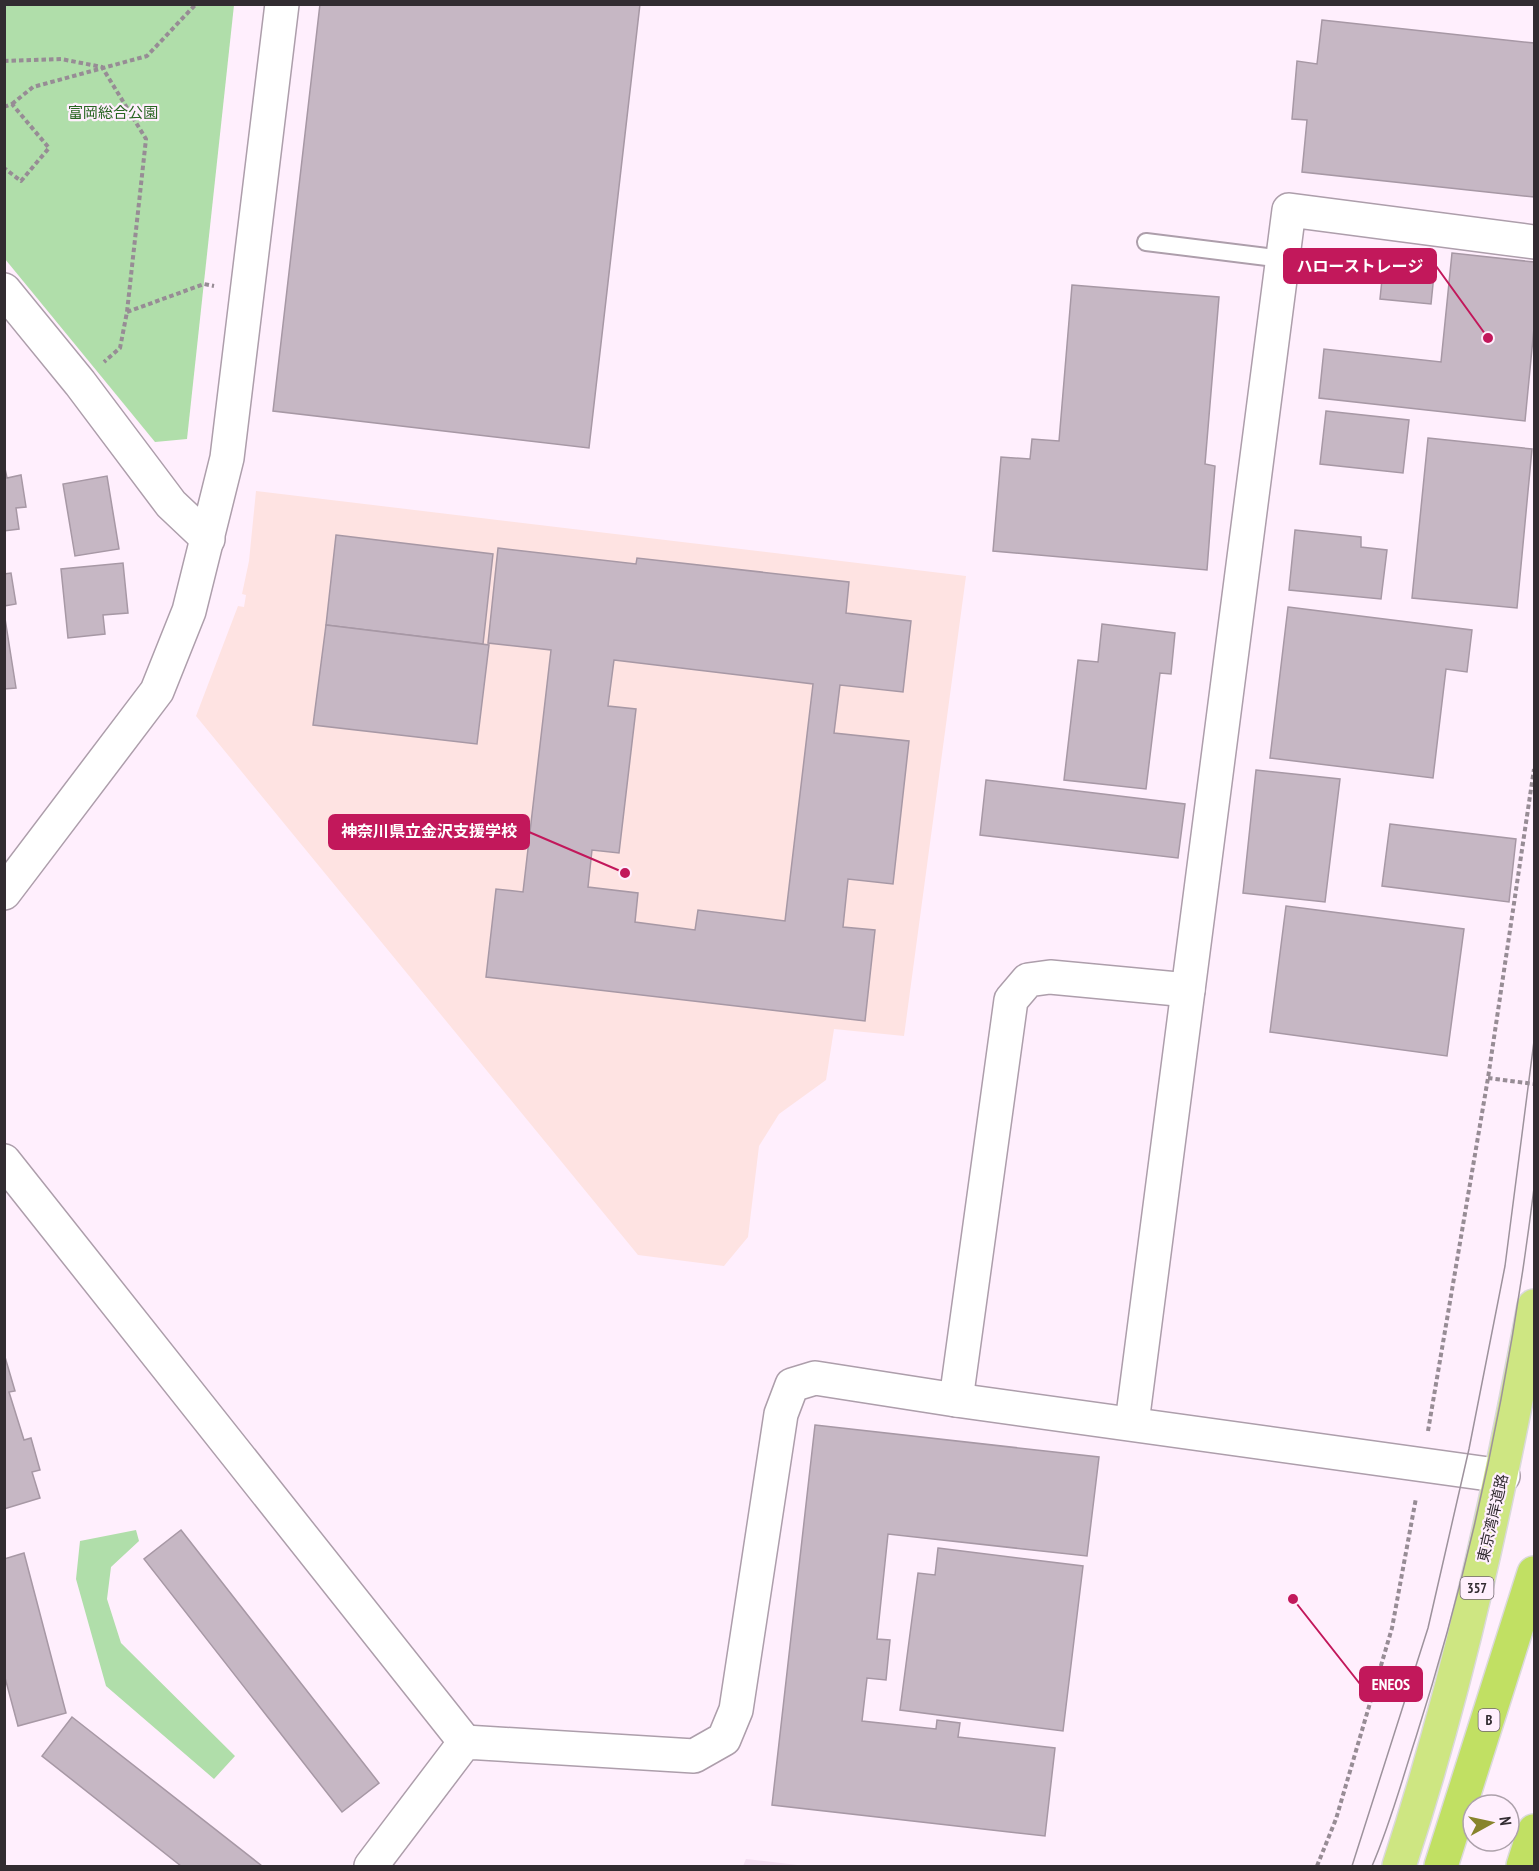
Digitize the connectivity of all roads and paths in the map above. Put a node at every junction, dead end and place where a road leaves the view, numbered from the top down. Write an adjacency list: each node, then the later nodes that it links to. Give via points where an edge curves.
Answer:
1 (196, 4): 4 (path, via 147,56)
2 (282, 4): 12 (street)
3 (4, 61): 4 (path, via 61,59)
4 (102, 67): 5 (path, via 33,87); 13 (path, via 146,139)
5 (12, 104): 6 (path); 7 (path, via 49,147 21,181)
6 (4, 107)
7 (4, 168)
8 (1146, 242): 10 (lane)
9 (1534, 242): 10 (street, via 1289,210)
10 (1282, 259): 18 (street)
11 (4, 290): 14 (street)
12 (248, 291): 13 (path, via 204,285); 15 (street, via 227,458)
13 (127, 312): 14 (path, via 120,348)
14 (80, 383): 15 (street, via 171,504)
15 (208, 539): 17 (street, via 189,611 157,691)
16 (1534, 769): 19 (path)
17 (4, 893)
18 (1188, 990): 23 (street, via 1050,977 1028,980 1011,1000); 24 (street)
19 (1488, 1078): 20 (path); 25 (path)
20 (1534, 1084)
21 (4, 1161): 28 (street)
22 (1534, 1306): 26 (highway, 東京湾岸道路 / 357)
23 (956, 1400): 24 (street); 28 (street, via 815,1378 792,1385 781,1414 736,1710 724,1739 694,1756)
24 (1132, 1424): 25 (street)
25 (1423, 1465): 26 (street); 32 (path, via 1392,1628 1336,1819)
26 (1503, 1476): 33 (highway, 東京湾岸道路 / 357, via 1470,1618)
27 (1534, 1573): 34 (highway, B)
28 (465, 1742): 31 (street)
29 (1534, 1831): 35 (highway)
30 (1534, 1854): 36 (highway)
31 (372, 1866)
32 (1317, 1866)
33 (1399, 1866)
34 (1441, 1866)
35 (1523, 1866)
36 (1530, 1866)

